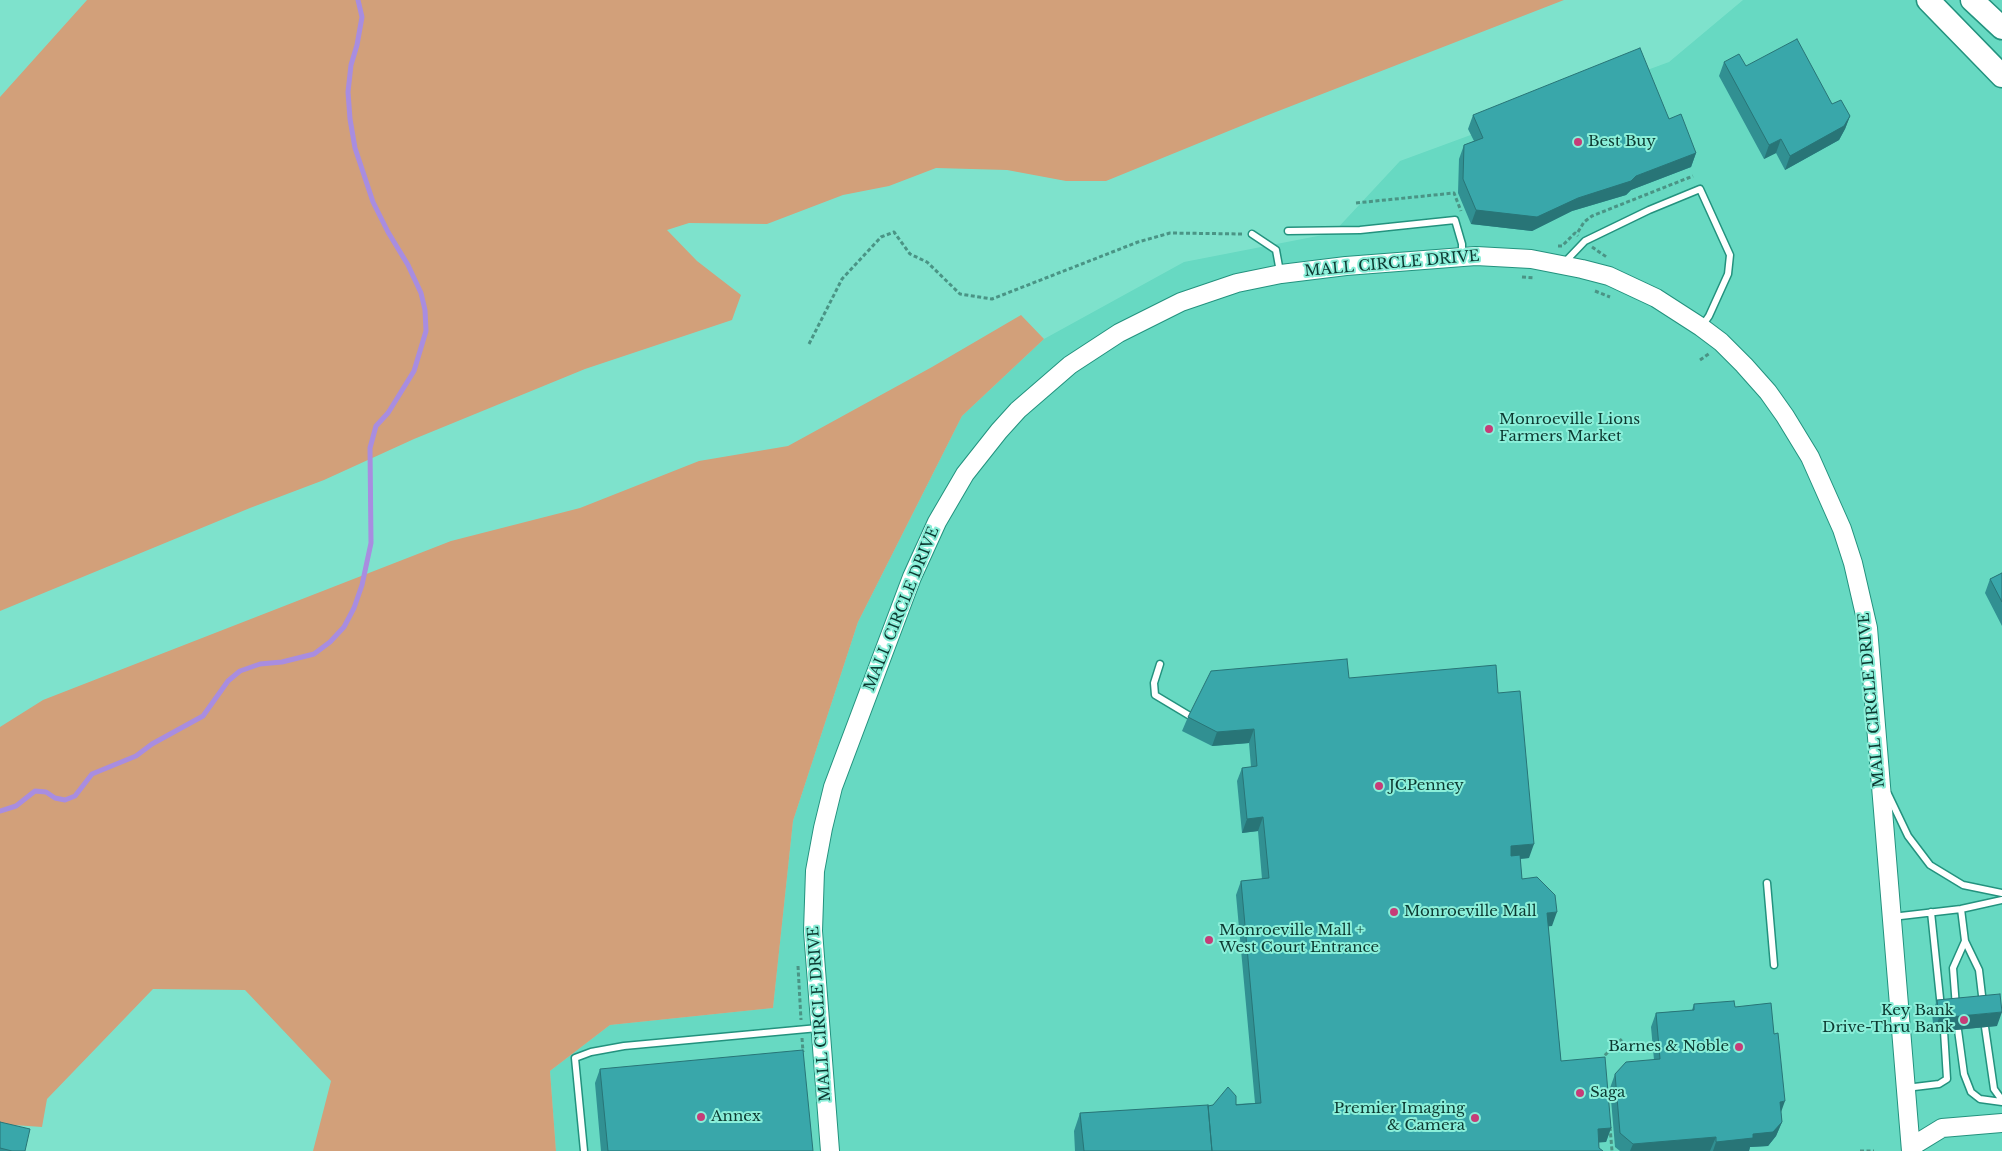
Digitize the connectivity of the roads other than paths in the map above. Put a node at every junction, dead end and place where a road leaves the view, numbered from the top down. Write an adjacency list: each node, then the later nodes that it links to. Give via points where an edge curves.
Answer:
1 (1928, 0): 4 (highway)
2 (1972, 0): 3 (highway)
3 (2002, 28)
4 (2002, 76)
5 (1288, 231): 7 (lane, via 1360,230 1455,220)
6 (1252, 234): 9 (lane, via 1276,250)
7 (1462, 257): 8 (street, MALL CIRCLE DRIVE, via 1504,257); 9 (street, MALL CIRCLE DRIVE)
8 (1563, 265): 10 (street, MALL CIRCLE DRIVE, via 1609,276 1635,287); 10 (lane, via 1584,241 1700,189 1730,255 1728,274)
9 (1281, 274): 26 (street, MALL CIRCLE DRIVE, via 1181,302 1096,347 1023,405 965,474 937,522 912,576 833,787 814,893 812,931)
10 (1701, 327): 13 (street, MALL CIRCLE DRIVE, via 1744,365 1785,416 1810,457 1840,524 1868,628)
11 (1160, 664): 12 (lane, via 1154,683 1155,695)
12 (1190, 716)
13 (1880, 779): 15 (lane, via 1908,836 1930,865 1963,885); 19 (street, MALL CIRCLE DRIVE)
14 (1767, 883): 21 (lane)
15 (2002, 893)
16 (2002, 900): 17 (lane)
17 (1961, 909): 18 (lane); 20 (lane)
18 (1931, 912): 19 (lane); 24 (lane)
19 (1891, 918): 29 (street, MALL CIRCLE DRIVE)
20 (1965, 941): 22 (lane, via 1979,970); 23 (lane, via 1952,968)
21 (1774, 965)
22 (1984, 1010)
23 (1956, 1012)
24 (1942, 1013)
25 (1985, 1027): 30 (lane, via 1994,1088)
26 (820, 1028): 33 (lane, via 624,1046 575,1058); 34 (street, MALL CIRCLE DRIVE)
27 (1958, 1030): 30 (lane, via 1964,1074 1971,1092 1980,1099)
28 (1944, 1031): 29 (lane, via 1947,1079 1939,1084)
29 (1905, 1088): 32 (street, MALL CIRCLE DRIVE)
30 (2002, 1101)
31 (2002, 1123): 32 (street, via 1942,1128)
32 (1914, 1150)
33 (584, 1151)
34 (830, 1151)

